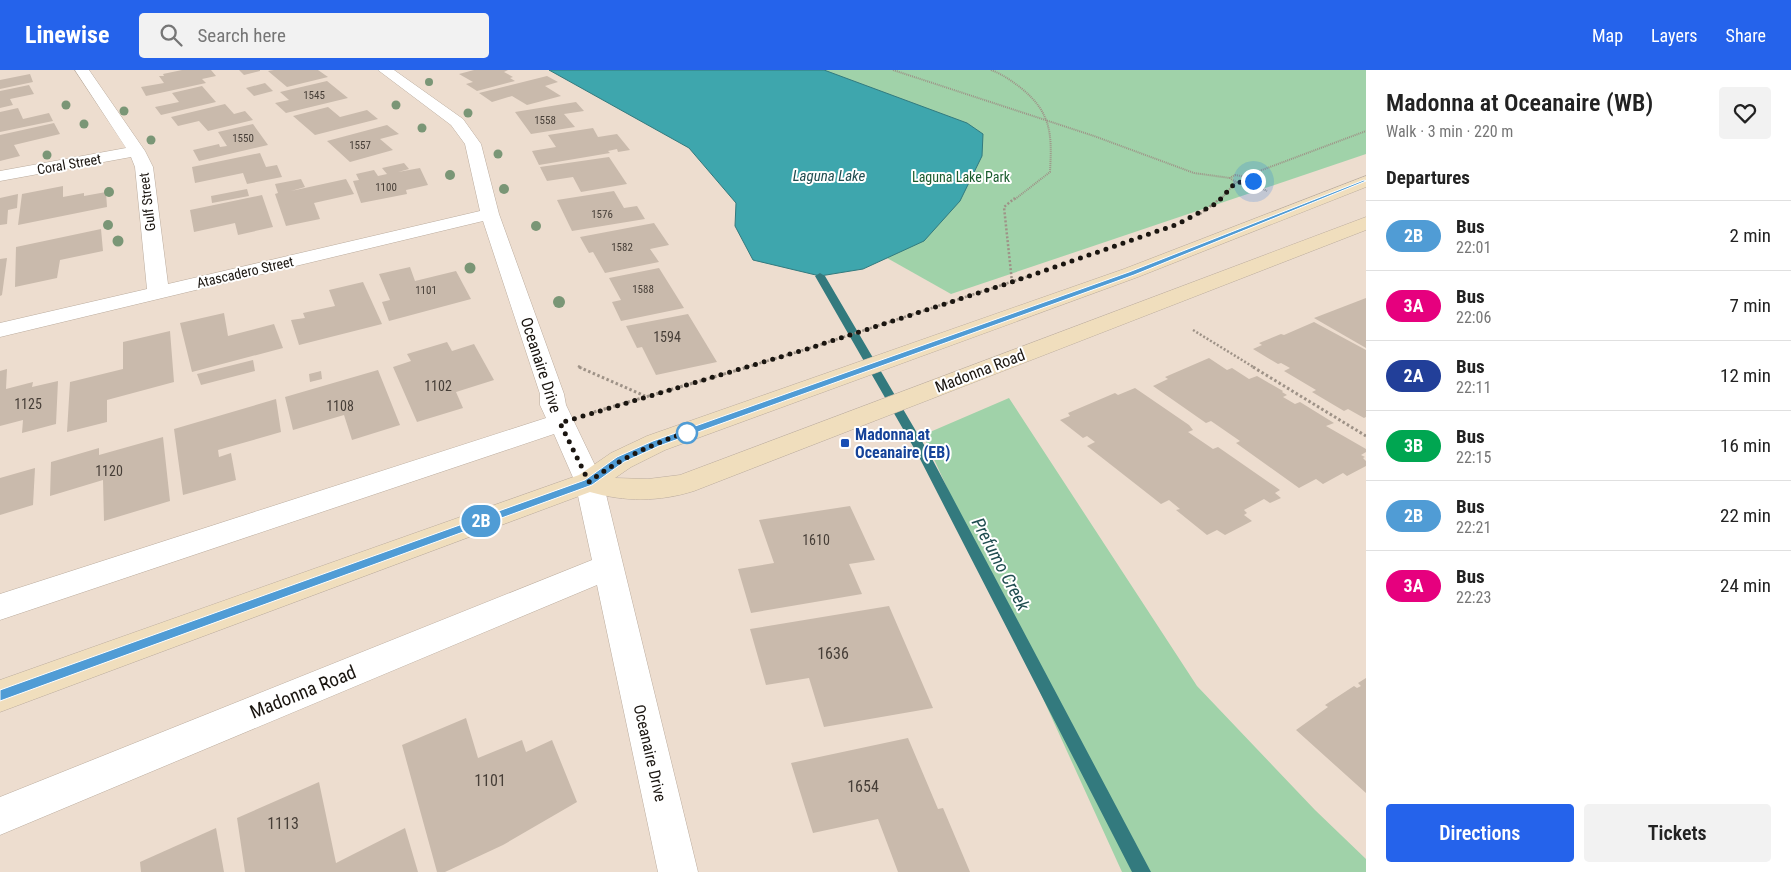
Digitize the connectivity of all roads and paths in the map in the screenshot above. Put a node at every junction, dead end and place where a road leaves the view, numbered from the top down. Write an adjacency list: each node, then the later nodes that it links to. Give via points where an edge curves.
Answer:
1 (82, 70): 7 (street, Gulf Street)
2 (385, 70): 13 (street, Oceanaire Drive, via 457,122 473,144)
3 (893, 70): 5 (path)
4 (991, 70): 5 (path, via 999,72 1031,95)
5 (1049, 121): 10 (path, via 1194,173); 17 (path, via 1052,137 1050,172 1004,207)
6 (1366, 132): 9 (path)
7 (137, 151): 8 (street, Coral Street); 18 (street, Gulf Street, via 144,167)
8 (0, 176)
9 (1246, 176): 10 (path); 12 (path, via 1253,182)
10 (1230, 178): 12 (path)
11 (1366, 181): 25 (main road, via 1132,273 638,451)
12 (1236, 182): 14 (path, via 1217,203)
13 (490, 214): 18 (street, Atascadero Street); 23 (street, Oceanaire Drive)
14 (1199, 215)
15 (1366, 223): 25 (main road, Madonna Road, via 684,484 638,491 612,489)
16 (1040, 272): 17 (path)
17 (1012, 282): 22 (path, via 807,349)
18 (158, 293): 19 (street, Atascadero Street)
19 (0, 330)
20 (1193, 330): 24 (path)
21 (576, 360): 22 (path, via 582,369)
22 (645, 396): 23 (path)
23 (560, 423): 25 (street, Oceanaire Drive); 27 (street)
24 (1366, 436)
25 (589, 482): 26 (street, Oceanaire Drive); 28 (main road)
26 (607, 567): 29 (street, Madonna Road); 30 (street, Oceanaire Drive)
27 (0, 608)
28 (0, 696)
29 (0, 816)
30 (678, 872)

